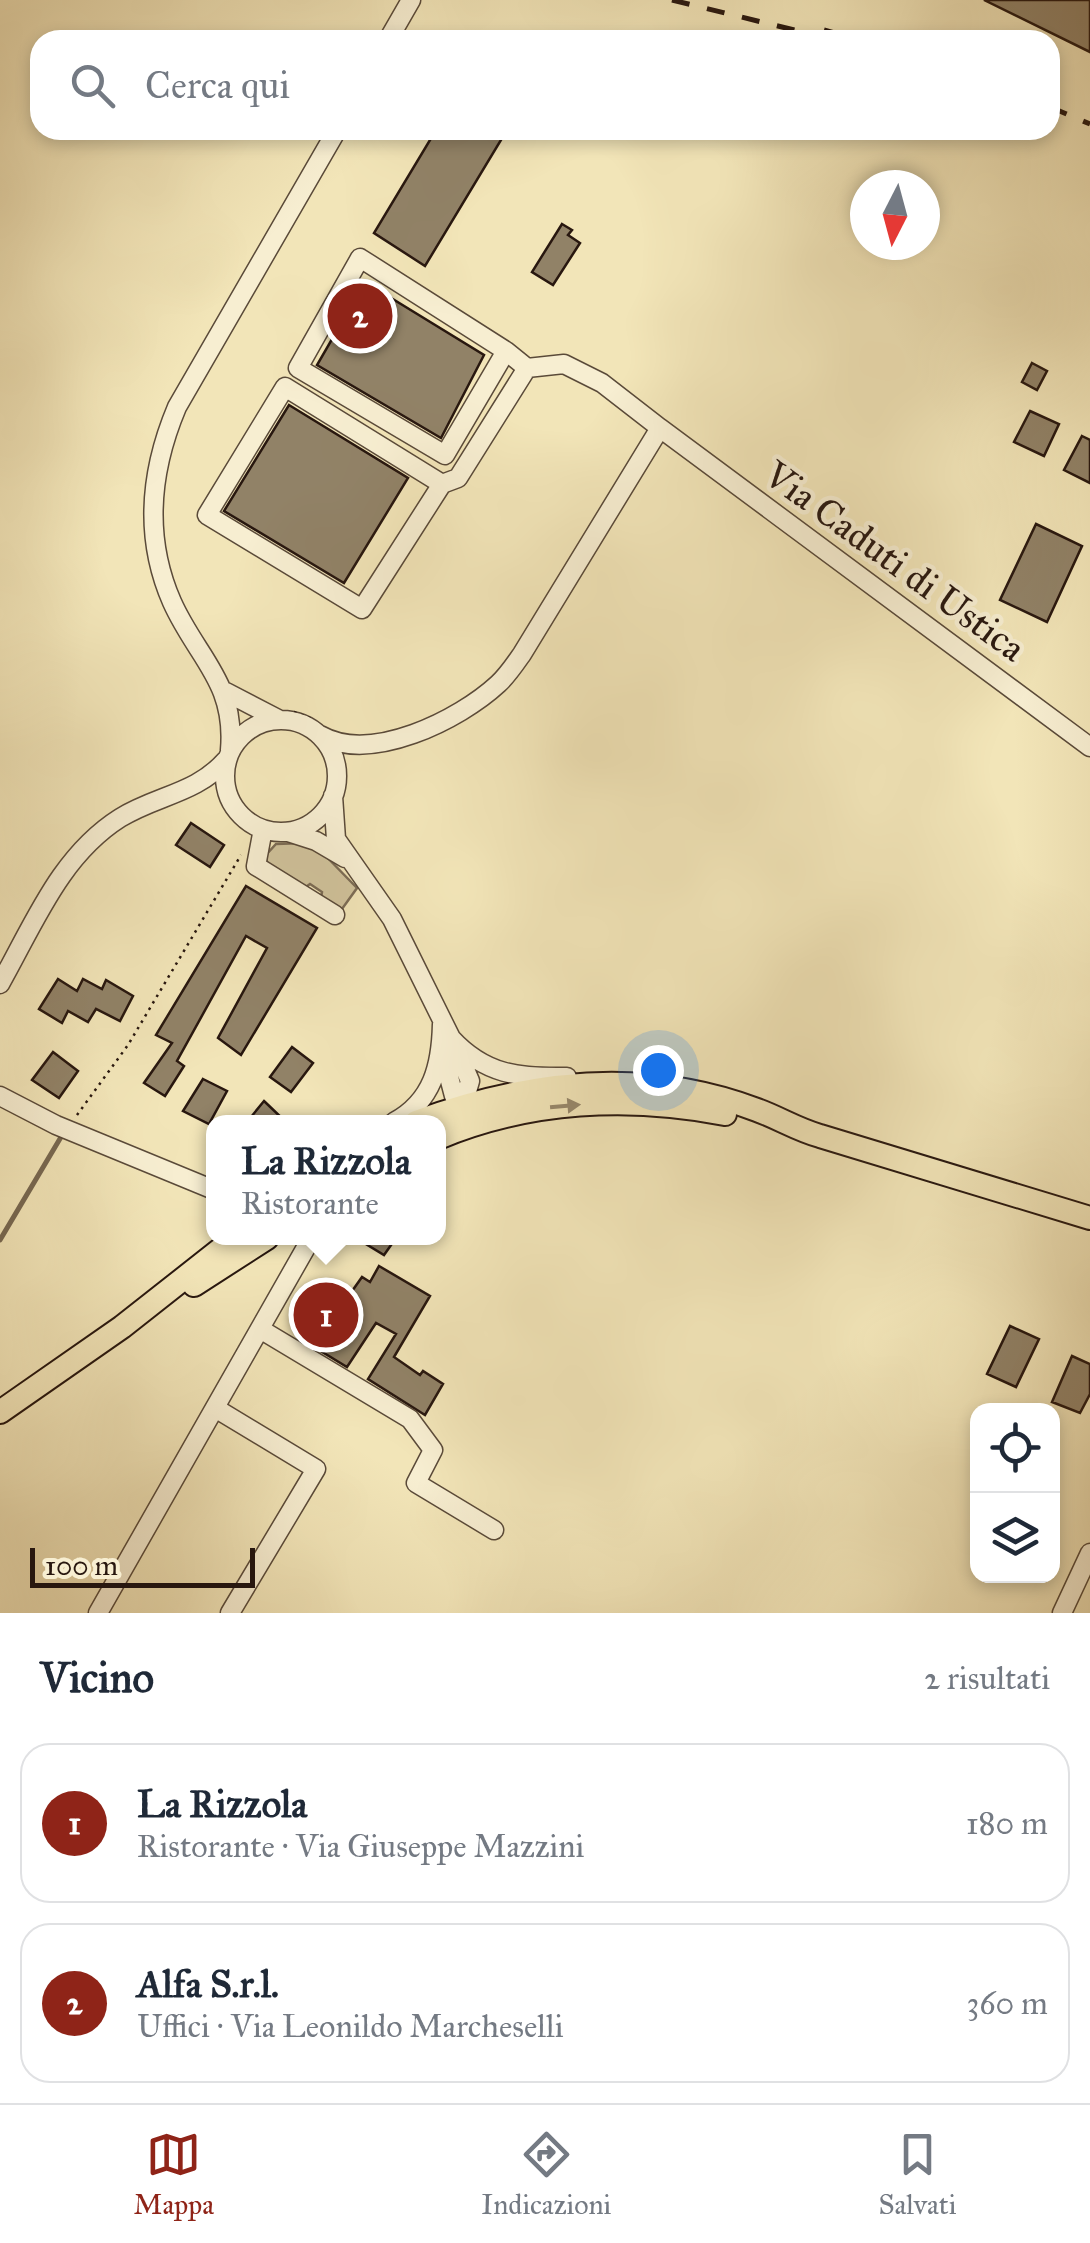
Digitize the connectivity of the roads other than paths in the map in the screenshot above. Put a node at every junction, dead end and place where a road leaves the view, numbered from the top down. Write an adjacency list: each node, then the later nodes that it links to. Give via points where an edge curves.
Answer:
1 (411, 0): 2 (street)
2 (394, 30)
3 (330, 140): 10 (street, via 160,449 152,524 159,564 173,604)
4 (506, 351): 5 (street); 7 (street); 7 (street, via 360,258 298,368 445,456)
5 (527, 368): 6 (street, Via Caduti di Ustica, via 564,364 602,383); 8 (street)
6 (660, 428): 13 (street, via 498,684 425,727); 14 (street, Via Caduti di Ustica)
7 (452, 443): 8 (street)
8 (472, 455): 9 (street, via 458,478)
9 (442, 484): 9 (street, via 362,609 207,515 285,387)
10 (226, 692): 11 (street); 15 (street)
11 (287, 720): 12 (street); 15 (street, via 248,730)
12 (320, 736): 13 (street); 16 (street, via 332,752)
13 (370, 745): 16 (street, via 345,766)
14 (1090, 747)
15 (228, 755): 17 (street, via 213,775); 18 (street, via 225,786)
16 (335, 789): 20 (street, via 320,816); 21 (street, via 333,824)
17 (184, 792): 18 (street); 23 (street, via 125,814 82,848 64,868)
18 (233, 806): 19 (street)
19 (264, 830): 20 (street); 22 (street, via 256,866)
20 (287, 832): 21 (street)
21 (346, 858): 24 (street, via 392,920)
22 (335, 916)
23 (0, 984)
24 (445, 1038): 25 (street, via 504,1076 650,1077); 27 (street, via 424,1098); 28 (street, via 454,1096)
25 (684, 1091): 28 (main road, via 588,1082 521,1090); 30 (main road, via 758,1110)
26 (0, 1096): 32 (street)
27 (403, 1115)
28 (467, 1116): 29 (main road); 30 (main road, one-way to 30, via 636,1104); 31 (main road)
29 (446, 1118)
30 (788, 1126): 33 (main road)
31 (446, 1132)
32 (206, 1187)
33 (1090, 1218)
34 (226, 1245): 37 (main road)
35 (256, 1245): 37 (main road)
36 (307, 1245): 38 (street)
37 (122, 1327): 40 (main road)
38 (260, 1329): 39 (street); 41 (street, via 410,1420 432,1450 416,1483)
39 (215, 1408): 43 (street); 44 (street, via 316,1469)
40 (0, 1412)
41 (494, 1530)
42 (1090, 1553): 45 (street)
43 (98, 1613)
44 (230, 1613)
45 (1062, 1613)

